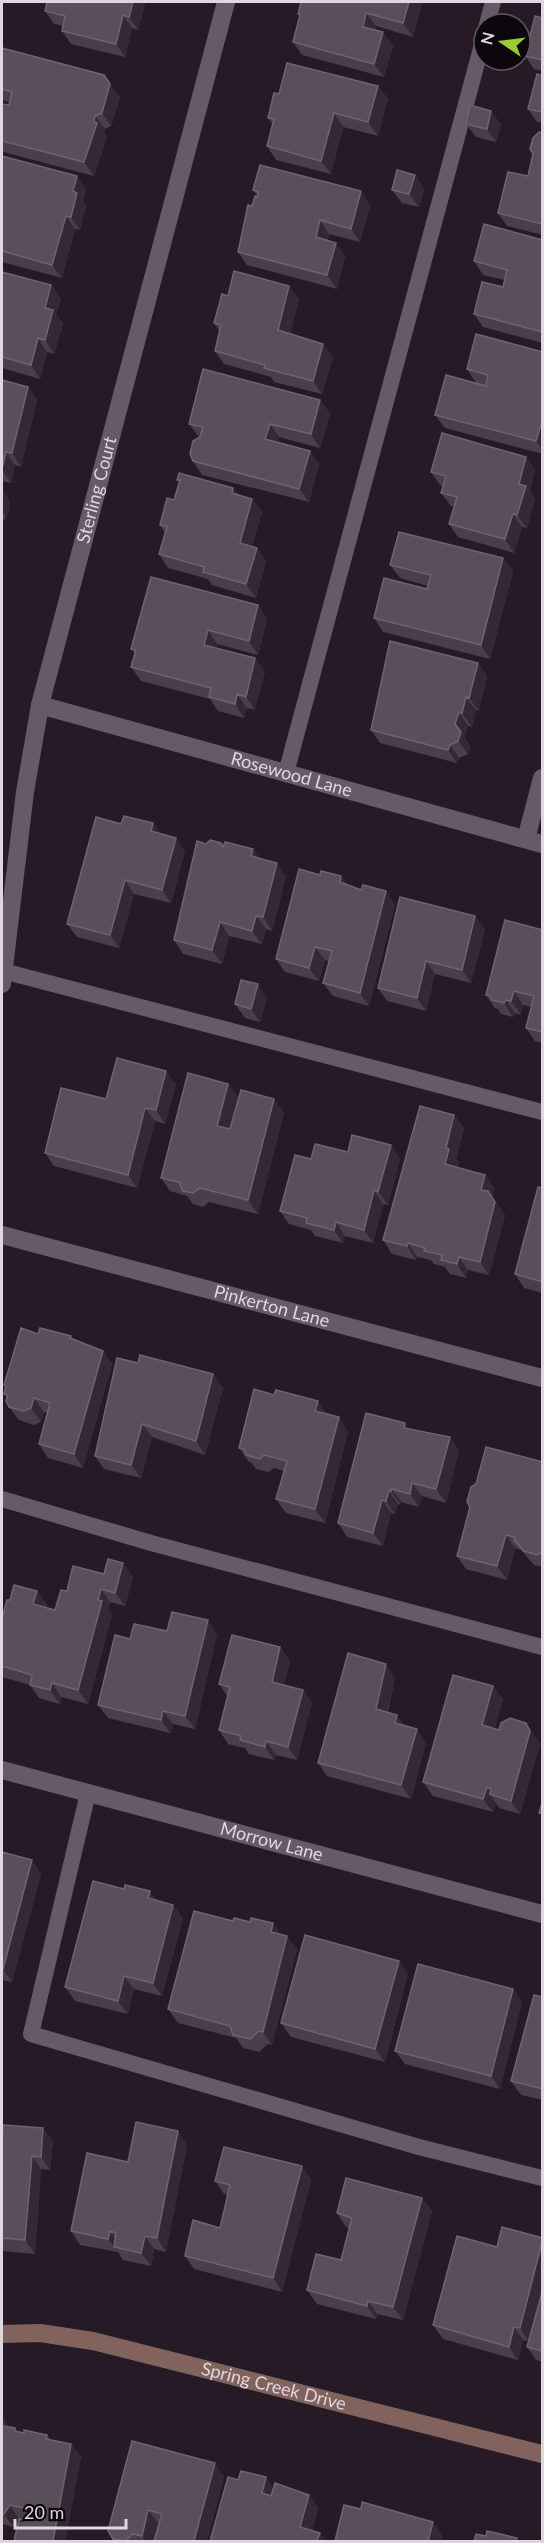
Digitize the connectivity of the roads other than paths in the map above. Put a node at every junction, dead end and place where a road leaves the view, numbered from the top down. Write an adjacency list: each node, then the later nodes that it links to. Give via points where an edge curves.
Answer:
1 (226, 2): 3 (street, Sterling Court)
2 (475, 72): 4 (lane)
3 (40, 705): 4 (street, Rosewood Lane); 7 (street, Sterling Court)
4 (286, 773): 6 (street, Rosewood Lane)
5 (543, 777): 6 (street)
6 (534, 842)
7 (2, 978): 8 (lane)
8 (543, 1112)
9 (2, 1235): 10 (street, Pinkerton Lane)
10 (543, 1378)
11 (2, 1498): 12 (lane, via 151,1543)
12 (543, 1647)
13 (2, 1770): 14 (street, Morrow Lane)
14 (88, 1793): 15 (street, Morrow Lane); 16 (lane, via 31,2034 419,2147)
15 (543, 1914)
16 (543, 2178)
17 (2, 2334): 18 (street, Spring Creek Drive, via 40,2333 93,2341)
18 (543, 2454)

